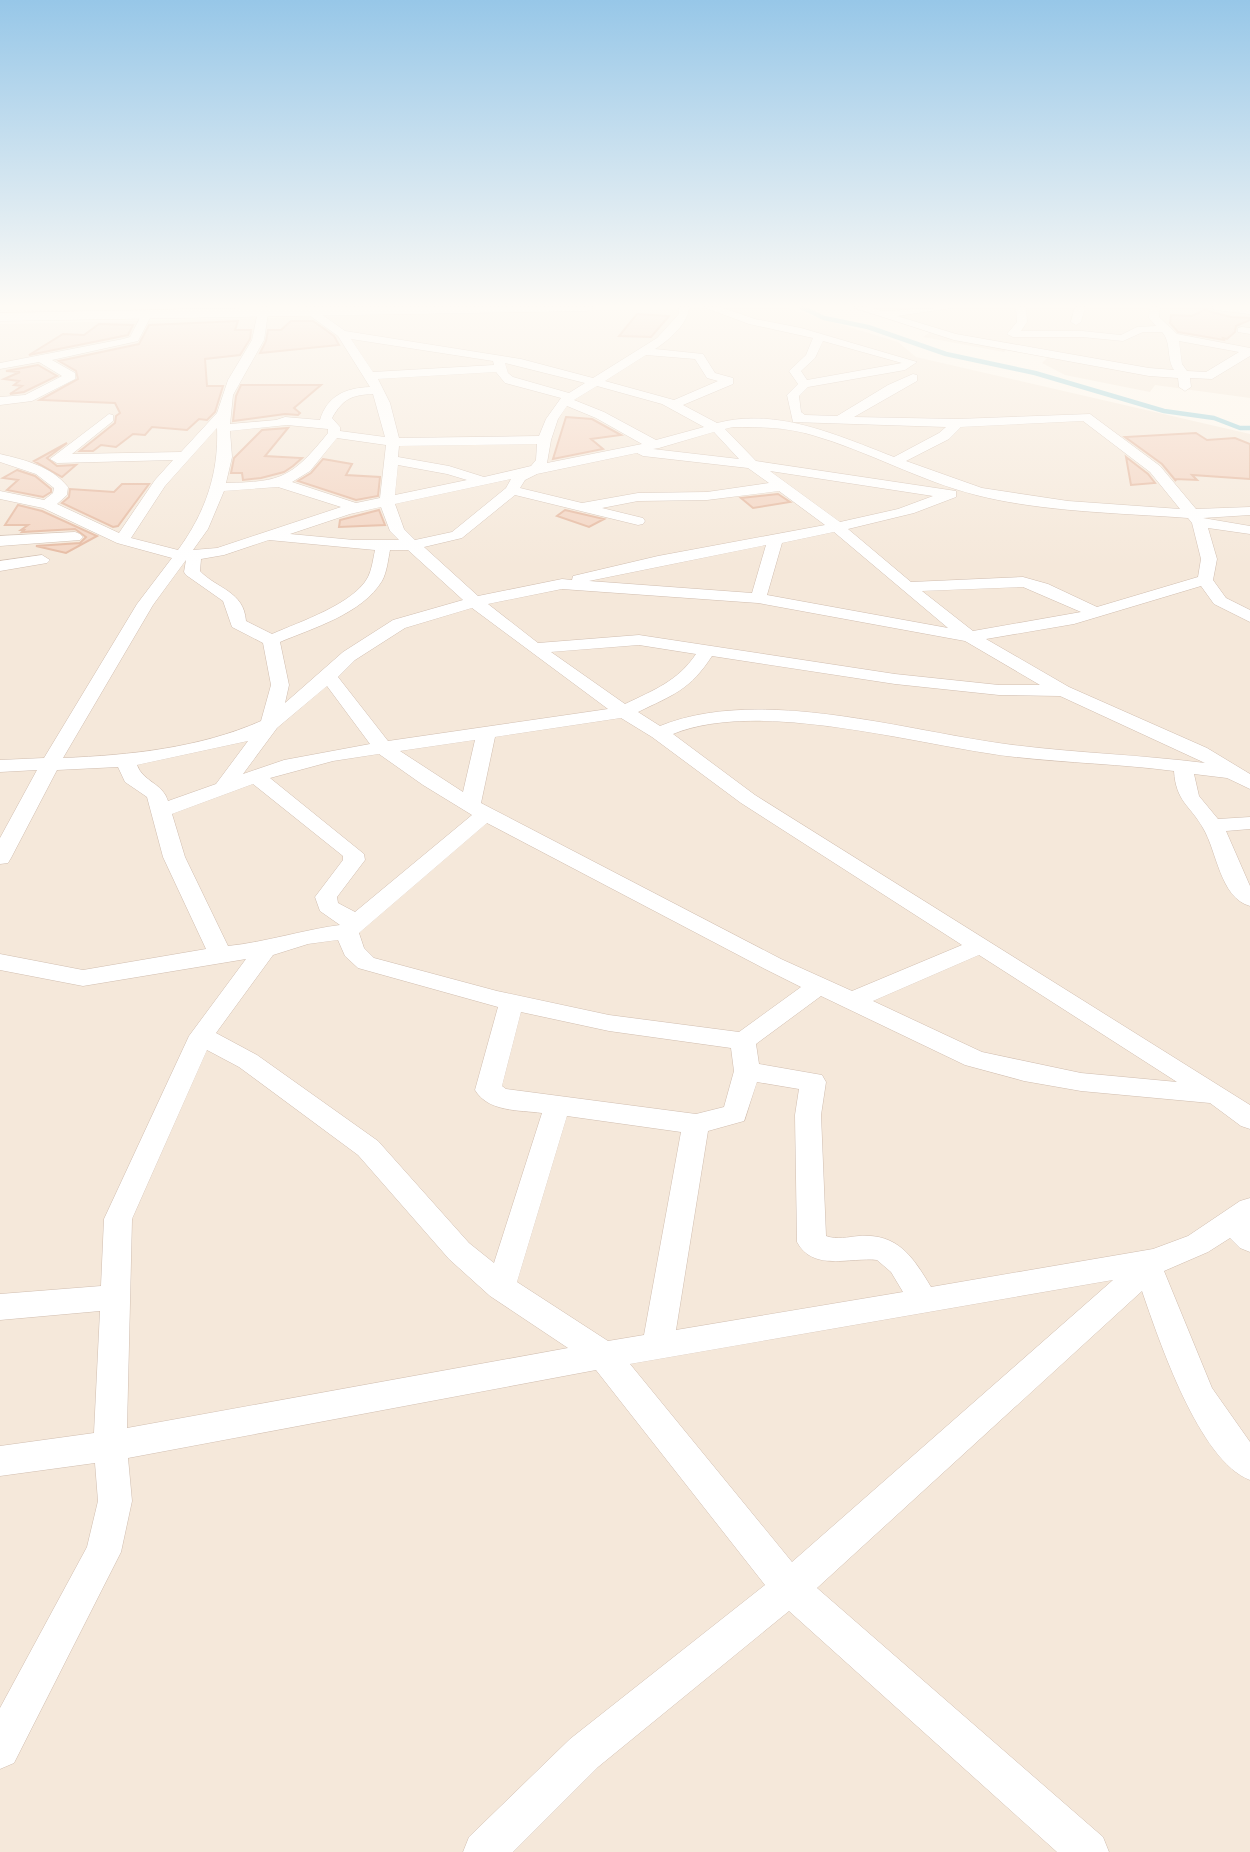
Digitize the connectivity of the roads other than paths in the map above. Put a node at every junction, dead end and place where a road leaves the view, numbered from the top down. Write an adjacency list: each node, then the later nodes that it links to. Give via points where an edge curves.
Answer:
1 (37, 393): 12 (street)
2 (228, 393): 17 (street)
3 (345, 393): 21 (street, via 325,419)
4 (379, 393): 25 (street)
5 (551, 393): 11 (street)
6 (578, 393): 11 (street)
7 (646, 393): 13 (street)
8 (700, 393): 13 (street)
9 (795, 393): 15 (street, via 795,413)
10 (883, 393): 16 (street)
11 (568, 399): 22 (street, via 552,419); 23 (street)
12 (0, 401)
13 (673, 405): 20 (street)
14 (109, 418): 28 (street)
15 (800, 418): 16 (street); 19 (street)
16 (841, 419): 18 (street)
17 (224, 421): 21 (street, via 285,421); 26 (street); 36 (street, via 225,457)
18 (957, 423): 29 (street, via 944,436); 47 (street, via 1086,417 1154,469)
19 (773, 424): 20 (street, via 732,423); 29 (street, via 814,431)
20 (718, 429): 23 (street); 30 (street)
21 (332, 430): 25 (street); 34 (street, via 299,472)
22 (544, 440): 25 (street); 31 (street)
23 (654, 445): 24 (street)
24 (633, 449): 30 (street); 31 (street)
25 (392, 451): 33 (street); 41 (street)
26 (183, 456): 28 (street); 53 (street)
27 (0, 458): 32 (street)
28 (59, 458): 32 (street)
29 (895, 462): 38 (street)
30 (752, 464): 35 (street); 39 (street)
31 (536, 469): 33 (street); 37 (street, via 519,477)
32 (42, 470): 42 (street, via 61,487 60,495)
33 (486, 481): 41 (street)
34 (277, 482): 36 (street); 44 (street, via 352,507)
35 (782, 486): 43 (street, via 707,496 638,497); 49 (street)
36 (218, 487): 58 (street)
37 (512, 490): 43 (street); 57 (street, via 457,535)
38 (980, 492): 39 (street); 47 (street)
39 (951, 494): 49 (street, via 898,514)
40 (0, 495): 42 (street)
41 (387, 503): 44 (street); 57 (street, via 397,531)
42 (47, 505): 45 (street); 53 (street)
43 (582, 507): 48 (street)
44 (346, 510): 51 (street)
45 (0, 511)
46 (1250, 511): 47 (street)
47 (1196, 518): 50 (street); 61 (street, via 1209,559)
48 (638, 522)
49 (838, 528): 55 (street); 63 (street)
50 (1250, 530)
51 (267, 535): 56 (street); 58 (street, via 219,551)
52 (75, 537): 54 (street)
53 (122, 540): 58 (street)
54 (0, 541)
55 (775, 541): 62 (street, via 617,569); 64 (street)
56 (383, 544): 57 (street); 71 (street, via 373,581 361,595)
57 (412, 545): 67 (street)
58 (187, 555): 71 (street, via 200,583 234,600 238,623); 82 (street, via 145,604)
59 (42, 560): 60 (street)
60 (0, 566)
61 (1205, 580): 66 (street); 68 (street)
62 (562, 584): 64 (street); 67 (street)
63 (906, 587): 68 (street, via 1023,582); 70 (street)
64 (758, 598): 70 (street)
65 (1250, 598): 66 (street)
66 (1220, 601): 69 (street)
67 (475, 602): 72 (street); 74 (street, via 399,624 349,656)
68 (1097, 613): 70 (street)
69 (1250, 617)
70 (970, 637): 75 (street)
71 (271, 640): 77 (street, via 279,685)
72 (534, 648): 73 (street, via 639,640); 76 (street)
73 (707, 651): 75 (street, via 921,682); 76 (street, via 679,685)
74 (330, 676): 77 (street); 80 (street)
75 (1063, 691): 86 (street)
76 (624, 712): 78 (street); 79 (street)
77 (270, 724): 81 (street, via 234,740); 87 (street)
78 (486, 733): 80 (street); 88 (street)
79 (659, 733): 84 (street, via 675,722 782,716 1013,751); 95 (street, via 748,799)
80 (386, 749): 85 (street, via 333,755); 88 (street)
81 (126, 761): 82 (street); 89 (street, via 132,778 156,794)
82 (50, 764): 83 (street); 92 (street)
83 (0, 766)
84 (1184, 767): 86 (street); 91 (street, via 1189,797)
85 (256, 776): 87 (street); 94 (street, via 354,855 326,897 328,906)
86 (1245, 776)
87 (223, 788): 89 (street)
88 (477, 809): 94 (street); 99 (street)
89 (160, 811): 97 (street, via 174,857)
90 (1250, 822): 91 (street)
91 (1213, 826): 93 (street, via 1240,889)
92 (0, 858)
93 (1250, 899)
94 (351, 927): 96 (street); 101 (street, via 353,951 366,963)
95 (981, 946): 100 (street); 105 (street)
96 (265, 950): 97 (street); 102 (street)
97 (220, 954): 98 (street, via 83,978)
98 (0, 962)
99 (819, 986): 100 (street); 103 (street)
100 (851, 1001): 105 (street, via 974,1059 1024,1072)
101 (512, 1002): 103 (street, via 609,1023); 106 (street, via 488,1090 500,1098)
102 (201, 1036): 111 (street, via 248,1061 368,1149 459,1251); 112 (street, via 118,1219)
103 (743, 1041): 104 (street)
104 (747, 1071): 108 (street, via 735,1114); 113 (street, via 813,1082 808,1115 812,1242 828,1249 891,1252)
105 (1216, 1094): 107 (street)
106 (557, 1106): 108 (street); 111 (street)
107 (1250, 1119)
108 (696, 1124): 115 (street)
109 (1244, 1224): 110 (street)
110 (1151, 1264): 113 (street); 119 (street, via 1192,1381 1224,1436); 120 (street)
111 (501, 1287): 116 (street)
112 (114, 1297): 114 (street); 117 (street)
113 (923, 1300): 115 (street)
114 (0, 1307)
115 (658, 1346): 116 (street)
116 (603, 1355): 117 (street); 120 (street)
117 (110, 1446): 118 (street); 121 (street, via 115,1501 103,1552)
118 (0, 1461)
119 (1250, 1465)
120 (790, 1588): 122 (street, via 584,1753); 123 (street)
121 (0, 1749)
122 (498, 1846)
123 (1088, 1852)

